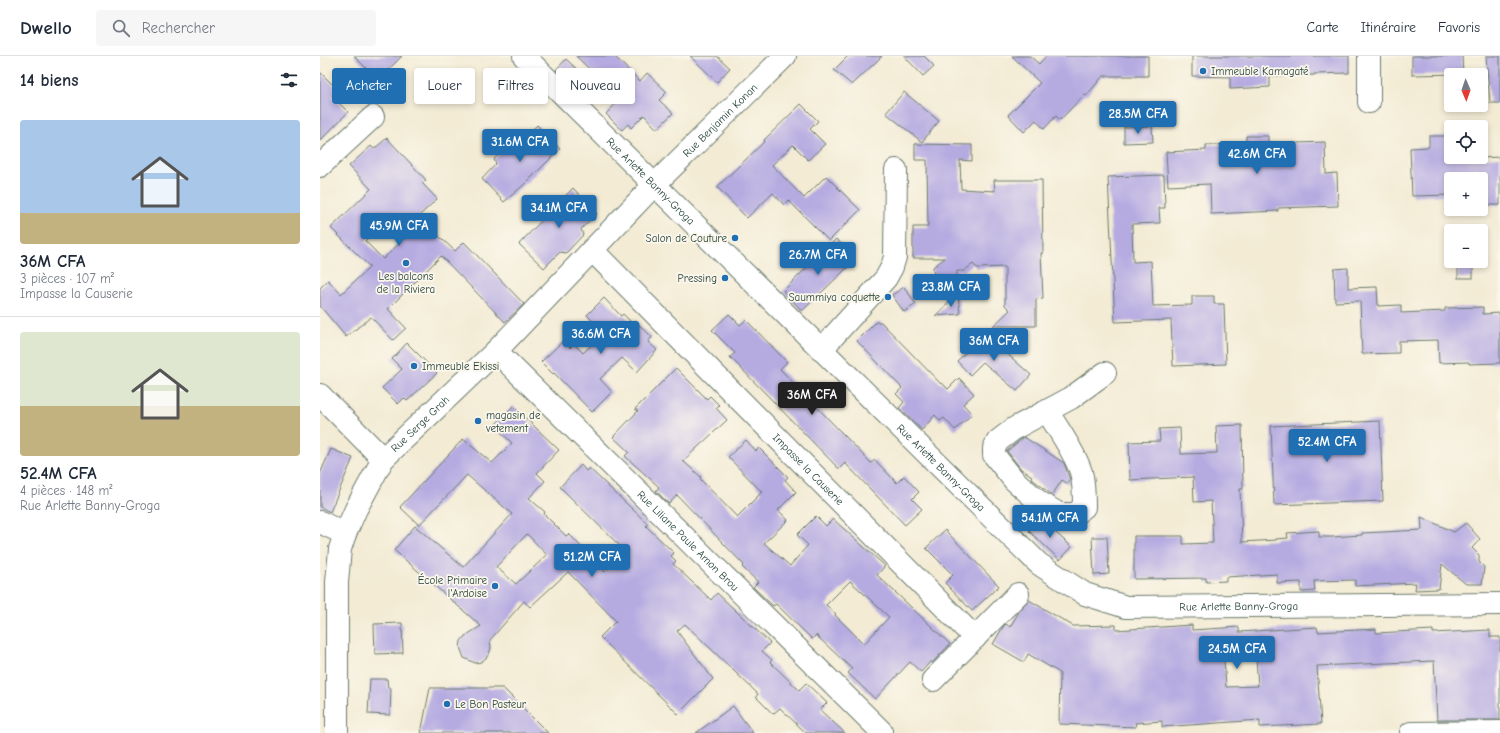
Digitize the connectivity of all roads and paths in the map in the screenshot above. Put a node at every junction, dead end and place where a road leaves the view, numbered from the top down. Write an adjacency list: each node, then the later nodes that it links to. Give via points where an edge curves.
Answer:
1 (524, 56): 8 (street, Rue Arlette Banny-Groga)
2 (785, 56): 8 (street, Rue Benjamin Konan)
3 (1369, 56): 4 (street)
4 (1369, 102)
5 (373, 117): 6 (street)
6 (320, 166)
7 (896, 170): 11 (street, via 895,257 892,267 886,278)
8 (655, 184): 9 (street, Rue Serge Grah); 11 (street, Rue Arlette Banny-Groga)
9 (592, 250): 10 (street, Rue Serge Grah); 20 (street, Impasse la Causerie)
10 (496, 350): 15 (street, Rue Serge Grah); 22 (street, Rue Liliane Paule Amon Brou)
11 (821, 350): 19 (street, Rue Arlette Banny-Groga, via 1040,564 1085,594 1126,607)
12 (1105, 373): 14 (street, via 1071,398)
13 (320, 395): 15 (street)
14 (1047, 411): 14 (street, via 1015,428 998,441 994,455 1014,480 1039,502 1059,514 1076,514 1084,507 1081,472)
15 (383, 459): 17 (street, Rue Serge Grah)
16 (320, 522): 17 (street)
17 (345, 534): 24 (street, Rue Serge Grah, via 340,549 337,582)
18 (1018, 594): 20 (street)
19 (1500, 604)
20 (975, 638): 21 (street)
21 (933, 680)
22 (881, 731)
23 (1500, 732): 25 (street)
24 (337, 733)
25 (1411, 733)

